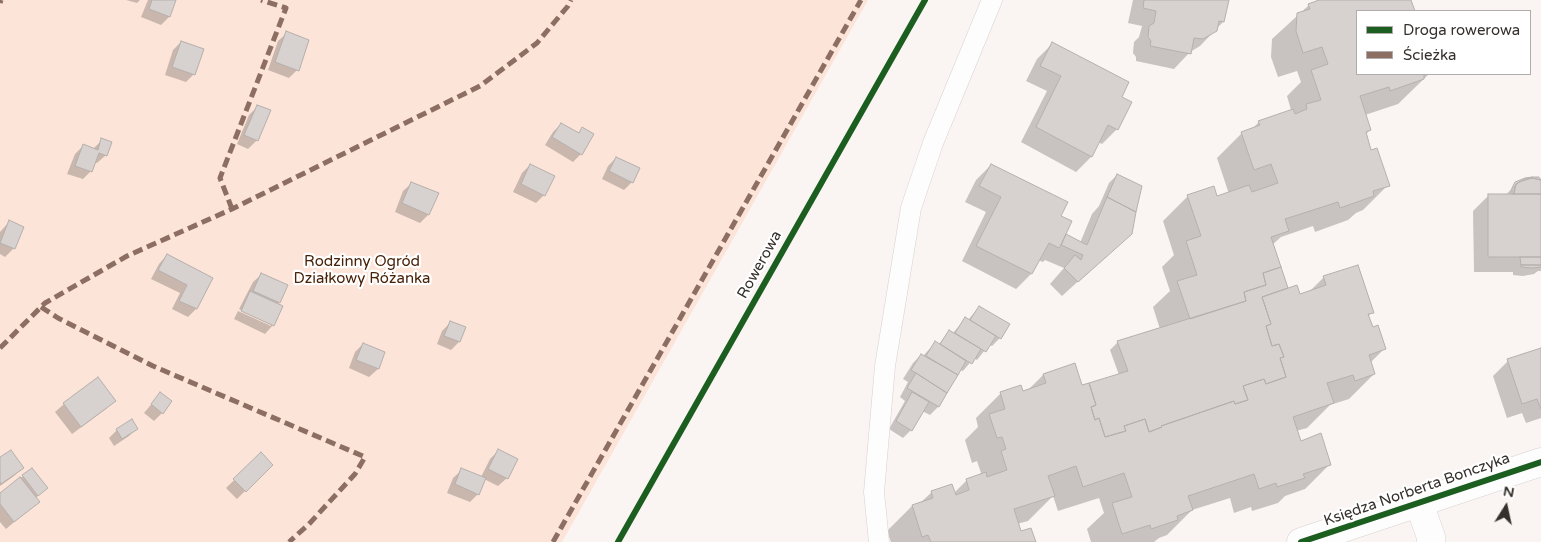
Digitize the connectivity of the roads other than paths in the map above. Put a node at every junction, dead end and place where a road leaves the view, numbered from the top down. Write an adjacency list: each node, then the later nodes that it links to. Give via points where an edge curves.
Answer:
1 (992, 0): 4 (lane, via 933,143 911,208 885,366 874,492)
2 (1541, 462): 3 (street, Księdza Norberta Bonczyka)
3 (1418, 503): 5 (street, Księdza Norberta Bonczyka); 6 (street)
4 (879, 542)
5 (1301, 542)
6 (1431, 542)

